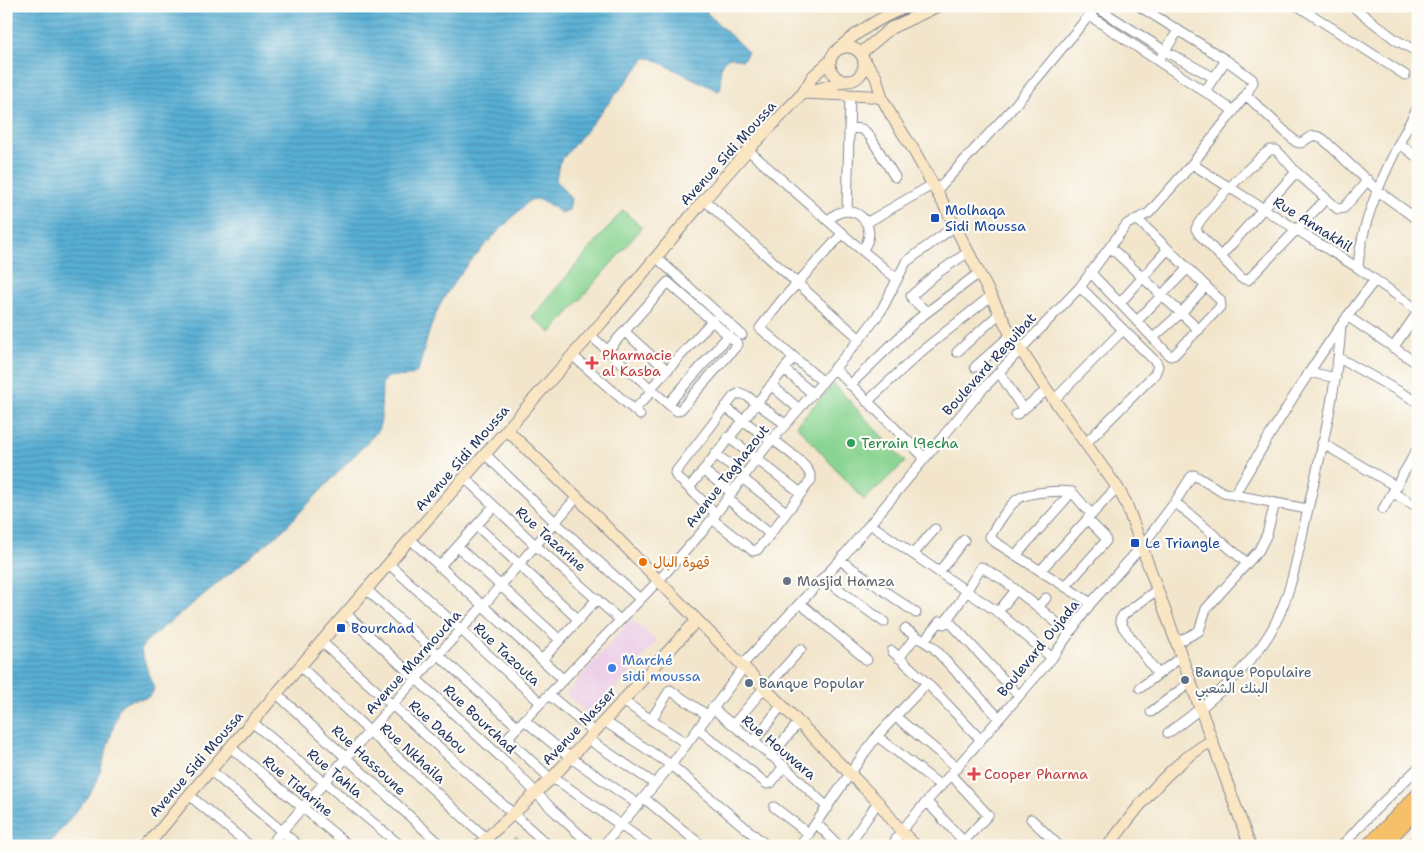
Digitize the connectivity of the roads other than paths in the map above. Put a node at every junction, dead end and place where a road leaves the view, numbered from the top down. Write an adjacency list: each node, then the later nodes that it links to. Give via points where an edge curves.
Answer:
1 (908, 6): 9 (street, via 866,26)
2 (938, 6): 12 (street, via 891,28)
3 (1096, 6): 7 (street); 10 (street)
4 (1139, 6): 8 (street)
5 (1298, 6): 16 (street)
6 (1352, 6): 11 (street, via 1396,40)
7 (1090, 16): 15 (street); 34 (street, via 994,130)
8 (1178, 31): 10 (street); 13 (street)
9 (837, 50): 12 (street, via 850,47); 14 (street)
10 (1165, 51): 15 (street); 17 (street)
11 (1418, 52)
12 (862, 57): 18 (street, via 864,66 860,75); 23 (street, via 876,77)
13 (1226, 60): 17 (street); 21 (street, via 1253,80)
14 (830, 61): 18 (street, via 832,72 840,79); 20 (street, Avenue Sidi Moussa, via 813,76)
15 (1157, 62): 19 (street)
16 (1405, 76)
17 (1214, 77): 19 (street)
18 (848, 80): 20 (street); 23 (street)
19 (1205, 91): 25 (street)
20 (803, 93): 22 (street); 28 (street, Avenue Sidi Moussa)
21 (1246, 95): 25 (street, Boulevard Reguibat); 33 (street, via 1296,142 1301,143 1317,135)
22 (850, 96): 23 (street); 26 (street)
23 (882, 98): 34 (street)
24 (1418, 108): 27 (street)
25 (1234, 111): 30 (street, Boulevard Reguibat)
26 (849, 128): 32 (street, via 869,135); 40 (street)
27 (1399, 143): 29 (street); 36 (street)
28 (748, 150): 38 (street, Avenue Sidi Moussa); 42 (street)
29 (1418, 158)
30 (1192, 164): 35 (street, Rue Annakhil); 41 (street, Boulevard Reguibat, via 1149,213)
31 (1296, 172): 35 (street, via 1276,150 1270,150); 37 (street); 39 (street)
32 (895, 177)
33 (1368, 180): 36 (street); 37 (street, via 1342,209)
34 (934, 188): 44 (street); 45 (street)
35 (1230, 188): 39 (street, Rue Annakhil); 53 (street, via 1196,227)
36 (1378, 191): 43 (street); 54 (street, via 1363,236)
37 (1326, 199): 46 (street)
38 (704, 200): 52 (street, Avenue Sidi Moussa); 61 (street)
39 (1263, 209): 46 (street, Rue Annakhil); 53 (street)
40 (847, 211): 42 (street, via 835,214); 44 (street, via 857,214)
41 (1137, 219): 48 (street, Boulevard Reguibat, via 1127,224); 50 (street)
42 (829, 220): 47 (street)
43 (1418, 220)
44 (866, 223): 49 (street, via 868,238)
45 (955, 226): 51 (street); 59 (street, Avenue Taghazout, via 910,258)
46 (1297, 230): 53 (street, via 1248,280 1241,278); 54 (street, Rue Annakhil)
47 (843, 233): 49 (street); 61 (street)
48 (1110, 246): 56 (street, Boulevard Reguibat); 58 (street)
49 (862, 249): 59 (street)
50 (1167, 250): 55 (street); 58 (street)
51 (967, 252): 57 (street); 68 (street, via 911,296)
52 (656, 257): 78 (street, Avenue Sidi Moussa); 80 (street)
53 (1220, 257)
54 (1358, 268): 60 (street, Rue Annakhil)
55 (1187, 269): 63 (street); 64 (street)
56 (1090, 272): 62 (street, Boulevard Reguibat); 66 (street)
57 (979, 273): 65 (street); 68 (street)
58 (1143, 277): 64 (street); 66 (street)
59 (897, 279): 83 (street, Avenue Taghazout, via 884,307)
60 (1375, 280): 67 (street, Rue Annakhil); 71 (street)
61 (797, 283): 83 (street); 89 (street, via 760,328)
62 (1080, 286): 75 (street); 85 (street, Boulevard Reguibat)
63 (1206, 286): 69 (street); 76 (street, via 1221,305)
64 (1162, 294): 69 (street); 73 (street)
65 (991, 296): 70 (street); 107 (street, via 923,350)
66 (1120, 303): 73 (street)
67 (1418, 311): 84 (street)
68 (927, 312): 101 (street)
69 (1182, 312): 76 (street); 82 (street)
70 (1000, 313): 81 (street); 87 (street)
71 (1347, 316): 74 (street); 84 (street)
72 (713, 320): 77 (street, via 668,282); 79 (street); 95 (street)
73 (1137, 321): 82 (street)
74 (1341, 326): 90 (street); 97 (street)
75 (1123, 330): 105 (street); 117 (street, via 1156,362 1157,369)
76 (1199, 330): 82 (street, via 1171,356)
77 (624, 331): 86 (street); 95 (street)
78 (590, 335): 86 (street); 88 (street, Avenue Sidi Moussa)
79 (729, 335): 109 (street); 109 (street, via 738,344 681,409 676,410)
80 (742, 335)
81 (1012, 336): 85 (street); 92 (street)
82 (1153, 338)
83 (860, 339): 93 (street, Avenue Taghazout)
84 (1393, 348): 91 (street)
85 (1020, 349): 96 (street, Boulevard Reguibat); 103 (street)
86 (608, 350): 102 (street)
87 (957, 352)
88 (572, 355): 102 (street, via 637,413); 114 (street, Avenue Sidi Moussa)
89 (794, 357): 94 (street); 99 (street)
90 (1339, 358): 98 (street); 108 (street)
91 (1418, 364)
92 (976, 367)
93 (834, 368): 99 (street, Avenue Taghazout); 101 (street)
94 (784, 369): 100 (street); 104 (street)
95 (667, 370): 102 (street)
96 (999, 372): 103 (street, via 1020,412); 123 (street, Boulevard Reguibat)
97 (1309, 372): 98 (street); 132 (street)
98 (1336, 378): 118 (street)
99 (823, 382): 104 (street, Avenue Taghazout)
100 (772, 385): 106 (street); 111 (street)
101 (850, 385): 107 (street)
102 (652, 389): 109 (street)
103 (1047, 390): 105 (street)
104 (813, 394): 111 (street, Avenue Taghazout)
105 (1054, 400): 117 (street)
106 (757, 402): 110 (street, via 738,393); 112 (street); 113 (street)
107 (867, 402): 123 (street)
108 (1418, 402)
109 (668, 404)
110 (725, 407): 112 (street); 128 (street, via 675,473)
111 (799, 409): 113 (street, Avenue Taghazout)
112 (743, 420): 115 (street); 116 (street)
113 (785, 424): 116 (street, Avenue Taghazout)
114 (507, 430): 120 (street, Avenue Sidi Moussa); 134 (street)
115 (728, 437): 121 (street); 122 (street)
116 (771, 440): 122 (street, Avenue Taghazout); 130 (street, via 811,474 811,480)
117 (1086, 443): 127 (street)
118 (1322, 444): 129 (street); 139 (street)
119 (1418, 448): 129 (street)
120 (485, 454): 126 (street, Avenue Sidi Moussa); 144 (street)
121 (715, 454): 124 (street); 125 (street)
122 (757, 458): 125 (street, Avenue Taghazout); 130 (street)
123 (924, 458): 145 (street, Boulevard Reguibat)
124 (703, 470): 128 (street); 133 (street)
125 (744, 476): 133 (street, Avenue Taghazout); 141 (street)
126 (464, 478): 137 (street, Rue Tazarine); 149 (street, Avenue Sidi Moussa)
127 (1117, 487): 143 (street); 152 (street, via 1129,508)
128 (688, 488): 142 (street)
129 (1395, 490): 138 (street); 140 (street)
130 (801, 492): 141 (street)
131 (1072, 492): 143 (street); 155 (street); 155 (street, via 1053,490 1016,500 990,536)
132 (1234, 495): 135 (street, Boulevard Oujada, via 1220,491 1194,475); 136 (street)
133 (730, 496): 142 (street, Avenue Taghazout); 148 (street)
134 (577, 497): 144 (street, Avenue Marmoucha); 164 (street)
135 (1175, 502): 152 (street, Boulevard Oujada); 157 (street)
136 (1275, 503): 139 (street); 157 (street, via 1262,546)
137 (494, 506): 146 (street); 151 (street, Rue Tazarine)
138 (1418, 507)
139 (1308, 509): 217 (street, via 1291,581 1269,635 1245,666)
140 (1384, 509)
141 (786, 512): 148 (street)
142 (714, 516): 148 (street, via 753,551 760,548); 164 (street, Avenue Taghazout)
143 (1089, 516): 161 (street); 166 (street, via 1106,541)
144 (555, 522): 151 (street, Avenue Marmoucha); 173 (street)
145 (870, 524): 154 (street); 156 (street, Boulevard Reguibat)
146 (477, 526): 153 (street); 159 (street)
147 (935, 529): 154 (street)
148 (770, 534)
149 (410, 539): 158 (street, Avenue Sidi Moussa); 160 (street)
150 (964, 540): 162 (street)
151 (535, 545): 159 (street, Avenue Marmoucha); 172 (street, Rue Tazarine)
152 (1142, 546): 167 (street); 175 (street, Boulevard Oujada)
153 (458, 547): 160 (street); 165 (street)
154 (913, 554): 162 (street)
155 (1016, 554): 161 (street)
156 (840, 560): 163 (street, Boulevard Reguibat); 179 (street)
157 (1247, 563): 192 (street, via 1206,609 1199,631)
158 (389, 564): 168 (street, Avenue Sidi Moussa); 187 (street, Rue Tazouta)
159 (518, 565): 165 (street, Avenue Marmoucha); 182 (street)
160 (440, 567): 176 (street)
161 (1041, 570): 166 (street)
162 (939, 572): 170 (street)
163 (823, 578): 174 (street, Boulevard Reguibat); 185 (street)
164 (659, 580): 173 (street, Avenue Taghazout); 184 (street)
165 (500, 586): 176 (street, Avenue Marmoucha); 190 (street)
166 (1065, 587): 175 (street)
167 (1158, 589): 192 (street); 203 (street, via 1120,620 1122,628)
168 (367, 590): 180 (street, Avenue Sidi Moussa); 195 (street)
169 (1016, 590): 170 (street, via 981,567); 177 (street); 178 (street)
170 (966, 591): 178 (street); 181 (street)
171 (1046, 598): 177 (street)
172 (597, 599): 182 (street); 183 (street, Rue Tazarine)
173 (640, 599): 183 (street, Avenue Taghazout)
174 (800, 603): 200 (street); 201 (street, Boulevard Reguibat)
175 (1091, 603): 188 (street, Boulevard Oujada)
176 (482, 606): 187 (street, Avenue Marmoucha); 199 (street)
177 (1038, 607): 188 (street)
178 (998, 612): 198 (street)
179 (916, 613)
180 (346, 614): 191 (street, Avenue Sidi Moussa); 204 (street, Rue Bourchad)
181 (946, 619): 189 (street, via 944,624 940,621); 212 (street)
182 (579, 620): 190 (street)
183 (620, 620): 205 (street, Avenue Taghazout)
184 (697, 620): 201 (street); 213 (street, Avenue Nasser)
185 (884, 622)
186 (905, 628): 189 (street)
187 (460, 629): 195 (street, Avenue Marmoucha); 214 (street, Rue Tazouta)
188 (1069, 633): 198 (street, Boulevard Oujada)
189 (920, 638): 197 (street); 221 (street, via 933,647)
190 (560, 640): 199 (street)
191 (322, 642): 202 (street, Avenue Sidi Moussa); 215 (street, Rue Dabou)
192 (1176, 643): 196 (street)
193 (801, 648): 208 (street)
194 (892, 651): 197 (street)
195 (438, 653): 204 (street, Avenue Marmoucha); 228 (street)
196 (1181, 657): 203 (street); 206 (street)
197 (899, 658): 207 (street)
198 (1052, 658): 212 (street, Boulevard Oujada)
199 (542, 660): 205 (street)
200 (867, 660)
201 (743, 666): 208 (street); 218 (street, Boulevard Reguibat)
202 (301, 667): 210 (street, Avenue Sidi Moussa); 230 (street, Rue Nkhaila)
203 (1158, 674): 209 (street)
204 (416, 678): 215 (street, Avenue Marmoucha); 252 (street, Rue Bourchad)
205 (564, 680): 211 (street, Avenue Taghazout)
206 (1191, 682): 217 (street); 219 (street)
207 (927, 683): 220 (street); 234 (street)
208 (765, 688): 216 (street); 227 (street)
209 (1140, 688)
210 (277, 694): 225 (street, Avenue Sidi Moussa); 240 (street, Rue Hassoune)
211 (549, 695): 214 (street, Avenue Taghazout); 232 (street)
212 (1018, 695): 221 (street, Boulevard Oujada)
213 (623, 701): 223 (street); 224 (street, Avenue Nasser)
214 (541, 703): 222 (street, Avenue Taghazout)
215 (392, 705): 230 (street, Avenue Marmoucha); 262 (street, Rue Dabou)
216 (782, 705): 226 (street); 236 (street)
217 (1201, 709): 231 (street); 235 (street)
218 (709, 712): 223 (street, Rue Houwara, via 670,690); 227 (street, Rue Houwara); 229 (street, Boulevard Reguibat)
219 (1151, 712)
220 (896, 717): 233 (street); 246 (street)
221 (999, 718): 234 (street, Boulevard Oujada)
222 (524, 720): 228 (street, Avenue Taghazout); 241 (street)
223 (651, 720): 237 (street)
224 (604, 721): 232 (street, Avenue Nasser); 242 (street)
225 (252, 722): 238 (street, Avenue Sidi Moussa); 249 (street, Rue Tahla)
226 (799, 722): 239 (street); 247 (street)
227 (732, 725): 236 (street, Rue Houwara)
228 (518, 727): 248 (street, Avenue Taghazout, via 510,736 512,743)
229 (698, 729): 237 (street, Boulevard Reguibat); 243 (street, via 767,784)
230 (368, 731): 240 (street, Avenue Marmoucha); 270 (street, Rue Nkhaila)
231 (1168, 733)
232 (591, 736): 241 (street, Avenue Nasser); 250 (street)
233 (878, 736): 247 (street); 251 (street)
234 (980, 739): 246 (street, Boulevard Oujada)
235 (1211, 741): 291 (street, via 1165,775); 292 (street)
236 (753, 742): 239 (street, Rue Houwara)
237 (687, 744): 242 (street, Boulevard Reguibat)
238 (230, 747): 245 (street, Avenue Sidi Moussa); 258 (street, Rue Tidarine)
239 (771, 756): 243 (street, Rue Houwara)
240 (346, 758): 249 (street, Avenue Marmoucha); 278 (street, Rue Hassoune)
241 (571, 758): 248 (street, Avenue Nasser); 255 (street)
242 (671, 765): 250 (street, Boulevard Reguibat); 284 (street)
243 (784, 766): 260 (street, Rue Houwara)
244 (1418, 768): 293 (street)
245 (210, 770): 254 (street, Avenue Sidi Moussa); 266 (street)
246 (954, 771): 251 (street, Boulevard Oujada); 271 (street, via 988,815)
247 (850, 774): 256 (street); 260 (street)
248 (551, 779): 252 (street, Avenue Nasser); 265 (street)
249 (324, 782): 258 (street, Avenue Marmoucha); 277 (street, Rue Tahla)
250 (655, 784): 255 (street, Boulevard Reguibat)
251 (942, 786): 257 (street, Boulevard Oujada)
252 (536, 792): 262 (street, Avenue Nasser); 280 (street, Rue Bourchad)
253 (1418, 794): 294 (main road)
254 (189, 795): 272 (street, Avenue Sidi Moussa); 273 (street)
255 (642, 802): 265 (street, Boulevard Reguibat); 283 (street)
256 (878, 802): 267 (street); 287 (street)
257 (928, 802): 267 (street, Boulevard Oujada); 271 (street)
258 (302, 807): 266 (street, Avenue Marmoucha); 276 (street, Rue Tidarine)
259 (774, 807): 268 (street)
260 (828, 808): 264 (street)
261 (1418, 810): 295 (main road)
262 (513, 813): 270 (street, Avenue Nasser); 279 (street, Rue Dabou)
263 (1031, 819): 290 (street)
264 (816, 824): 268 (street); 286 (street)
265 (622, 825): 281 (street, Boulevard Reguibat); 282 (street)
266 (282, 831): 274 (street, Avenue Marmoucha); 275 (street)
267 (902, 831): 288 (street, Boulevard Oujada); 289 (street)
268 (809, 834): 285 (street)
269 (1418, 837): 296 (street)
270 (482, 842)
271 (966, 843)
272 (147, 846)
273 (250, 846)
274 (269, 846)
275 (299, 846)
276 (349, 846)
277 (401, 846)
278 (442, 846)
279 (549, 846)
280 (592, 846)
281 (603, 846)
282 (650, 846)
283 (702, 846)
284 (767, 846)
285 (800, 846)
286 (839, 846)
287 (848, 846)
288 (892, 846)
289 (916, 846)
290 (1059, 846)
291 (1108, 846)
292 (1250, 846)
293 (1342, 846)
294 (1367, 846)
295 (1383, 846)
296 (1410, 846)

